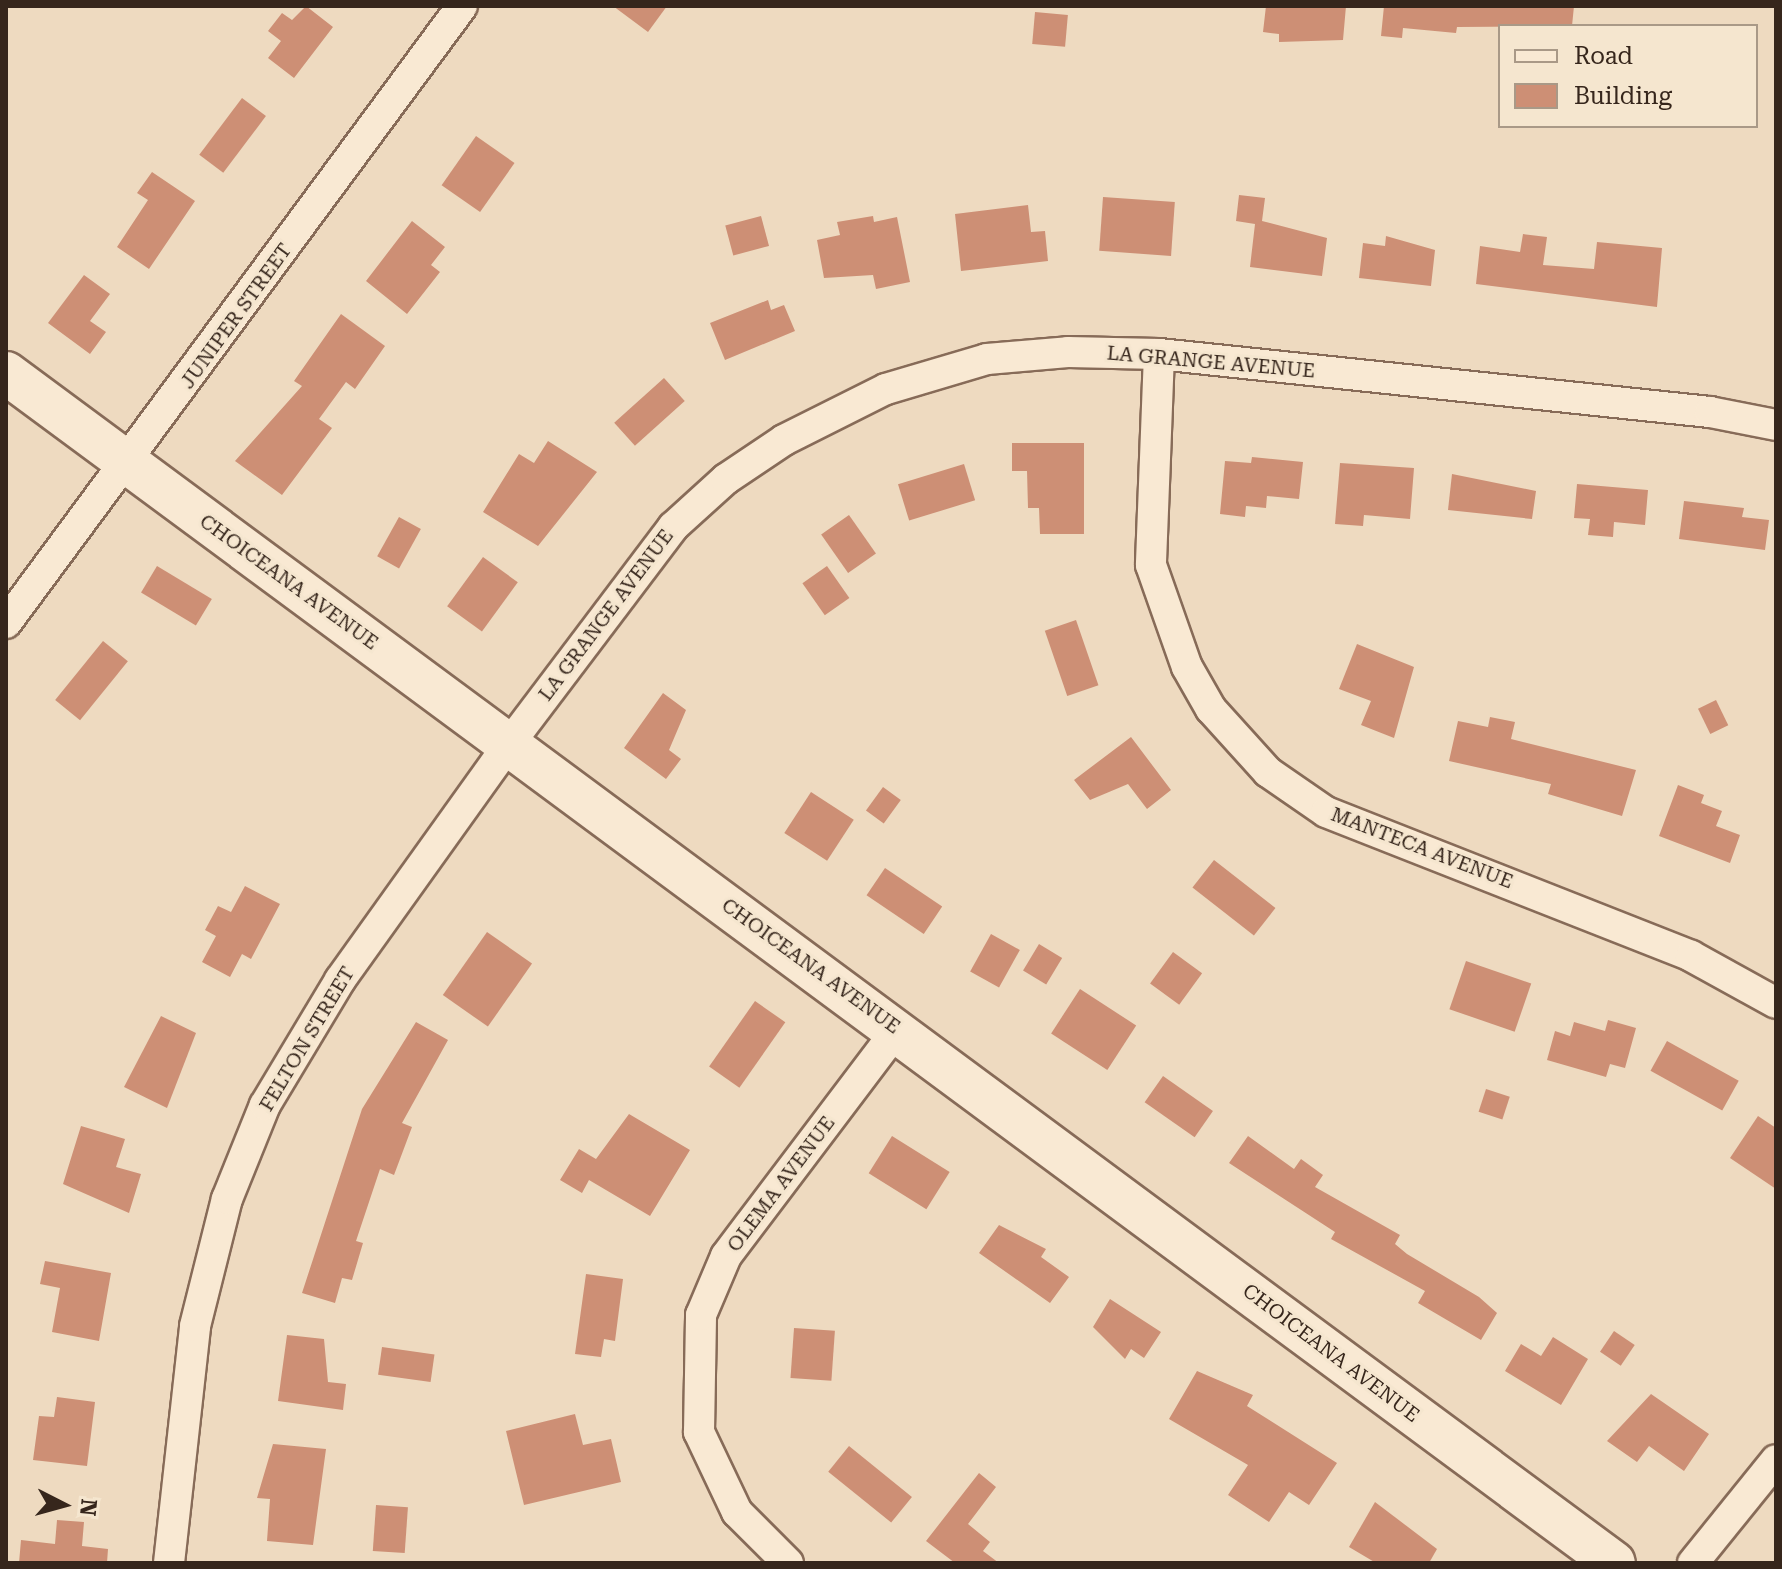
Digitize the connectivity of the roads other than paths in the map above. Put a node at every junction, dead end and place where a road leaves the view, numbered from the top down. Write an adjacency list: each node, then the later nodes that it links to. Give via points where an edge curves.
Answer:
1 (462, 6): 5 (street, JUNIPER STREET)
2 (1159, 354): 4 (street, LA GRANGE AVENUE, via 1710,412); 7 (street, LA GRANGE AVENUE, via 987,359 886,389 784,440 673,527); 8 (street, MANTECA AVENUE, via 1151,565 1187,667 1211,709 1268,772 1326,812 1649,938)
3 (6, 373): 5 (street, CHOICEANA AVENUE)
4 (1776, 425)
5 (128, 464): 6 (street, JUNIPER STREET); 7 (street, CHOICEANA AVENUE)
6 (6, 623)
7 (509, 744): 9 (street, CHOICEANA AVENUE); 11 (street, FELTON STREET, via 340,980 265,1105 227,1199 195,1326)
8 (1776, 1003)
9 (897, 1030): 12 (street, OLEMA AVENUE, via 726,1256 701,1315 699,1432 737,1512); 13 (street, CHOICEANA AVENUE)
10 (1776, 1460): 14 (street)
11 (169, 1563)
12 (788, 1563)
13 (1614, 1563)
14 (1693, 1563)

